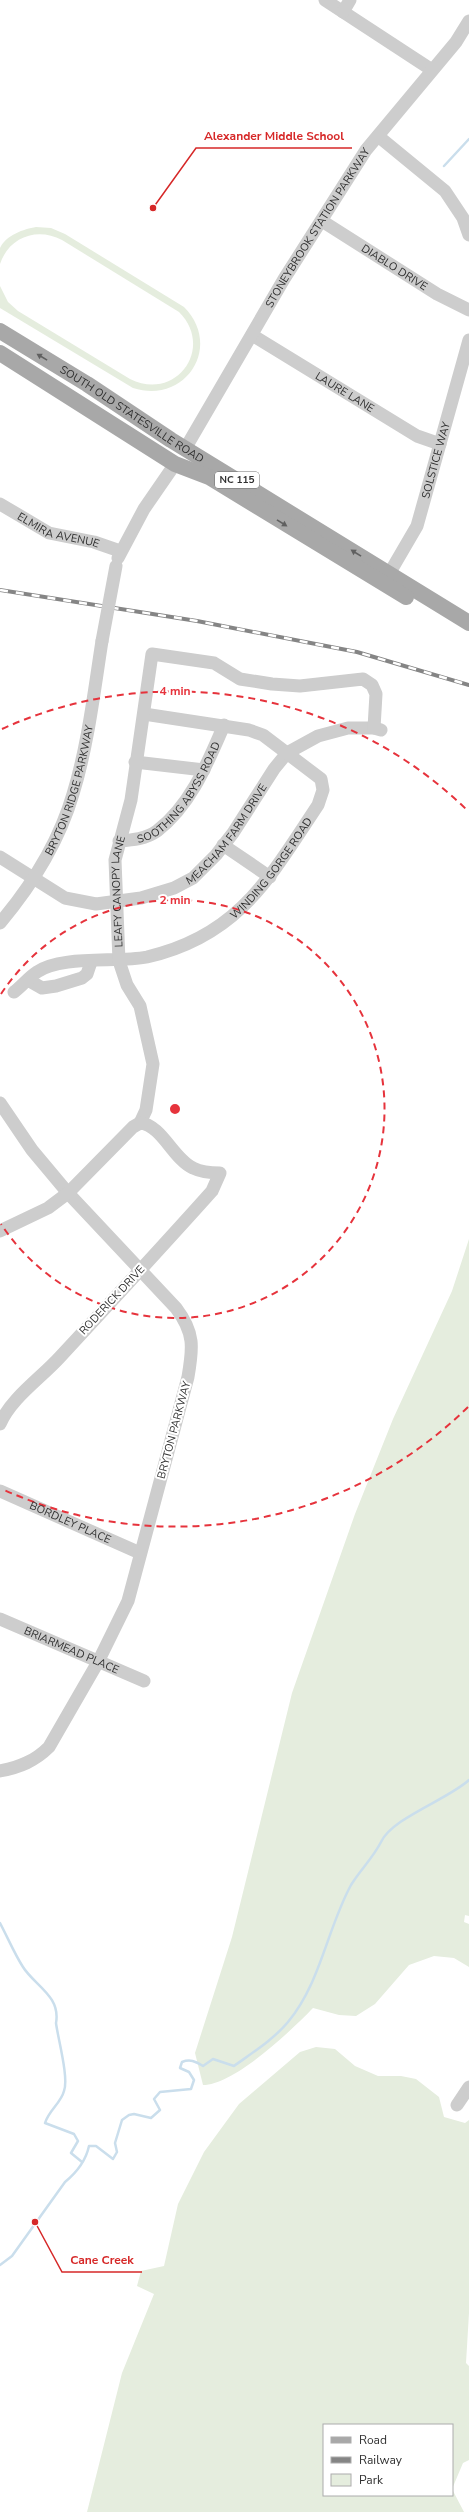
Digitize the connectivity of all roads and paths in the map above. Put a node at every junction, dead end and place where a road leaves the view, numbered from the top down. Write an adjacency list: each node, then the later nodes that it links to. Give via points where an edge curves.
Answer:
1 (325, 0): 3 (street)
2 (350, 0): 3 (street)
3 (344, 12): 5 (street)
4 (469, 21): 5 (street, STONEYBROOK STATION PARKWAY, via 456,42)
5 (432, 70): 6 (street, STONEYBROOK STATION PARKWAY)
6 (378, 136): 7 (street, STONEYBROOK STATION PARKWAY, via 366,150); 8 (street, via 445,191 458,207)
7 (322, 221): 9 (street, DIABLO DRIVE, via 437,294); 11 (street, STONEYBROOK STATION PARKWAY, via 284,279)
8 (469, 235)
9 (469, 310)
10 (0, 331): 16 (main road, SOUTH OLD STATESVILLE ROAD / NC 115, one-way to 10, via 87,384)
11 (252, 335): 15 (street, LAURE LANE, via 417,436); 16 (street, STONEYBROOK STATION PARKWAY)
12 (469, 340): 15 (street, SOLSTICE WAY)
13 (0, 353): 14 (main road, SOUTH OLD STATESVILLE ROAD / NC 115)
14 (100, 416): 16 (main road, via 119,418 175,451); 17 (main road, SOUTH OLD STATESVILLE ROAD / NC 115)
15 (440, 444): 21 (street, SOLSTICE WAY, via 417,526)
16 (185, 449): 18 (main road, SOUTH OLD STATESVILLE ROAD / NC 115)
17 (175, 464): 18 (main road, via 188,459 247,494); 20 (street, BRYTON RIDGE PARKWAY); 23 (main road, SOUTH OLD STATESVILLE ROAD / NC 115, one-way to 23, via 208,477)
18 (283, 508): 21 (main road, SOUTH OLD STATESVILLE ROAD / NC 115, one-way to 18)
19 (2, 510): 20 (street, ELMIRA AVENUE, via 49,534 94,542)
20 (120, 551): 34 (street, BRYTON RIDGE PARKWAY, bridge, via 85,745 73,795 56,839)
21 (389, 574): 22 (main road, SOUTH OLD STATESVILLE ROAD / NC 115)
22 (469, 623)
23 (469, 636)
24 (152, 654): 25 (street, LEAFY CANOPY LANE); 27 (street, MEACHAM FARM DRIVE, via 214,663 240,680 300,686 363,680 372,686 376,694 377,729 348,728 318,736)
25 (144, 714): 26 (street, WINDING GORGE ROAD); 28 (street, LEAFY CANOPY LANE)
26 (224, 725): 27 (street, WINDING GORGE ROAD, via 263,735); 29 (street, SOOTHING ABYSS ROAD)
27 (287, 754): 31 (street, MEACHAM FARM DRIVE, via 274,769); 33 (street, WINDING GORGE ROAD, via 314,771 321,779 323,790 318,805)
28 (135, 762): 29 (street); 30 (street, LEAFY CANOPY LANE, via 131,800)
29 (204, 770): 30 (street, SOOTHING ABYSS ROAD, via 176,811 157,831 133,840)
30 (119, 840): 35 (street, LEAFY CANOPY LANE, via 115,860)
31 (223, 845): 33 (street); 35 (street, MEACHAM FARM DRIVE, via 193,878 174,888)
32 (0, 857): 34 (street, MEACHAM FARM DRIVE)
33 (270, 878): 37 (street, WINDING GORGE ROAD, via 237,914 220,926 184,945 147,957)
34 (33, 880): 35 (street, MEACHAM FARM DRIVE, via 65,898 96,904); 36 (street, BRYTON RIDGE PARKWAY)
35 (116, 902): 37 (street, LEAFY CANOPY LANE)
36 (0, 923)
37 (119, 961): 38 (street, WINDING GORGE ROAD); 42 (street, LEAFY CANOPY LANE, via 127,985 140,1006 153,1064 146,1110)
38 (91, 962): 39 (street, WINDING GORGE ROAD, via 63,963 38,971); 39 (street, via 87,974 82,978 56,986 42,988)
39 (28, 980): 40 (street, WINDING GORGE ROAD)
40 (14, 992)
41 (0, 1103): 43 (street, BRYTON PARKWAY, via 32,1150)
42 (140, 1123): 43 (street, via 133,1127); 45 (street, RODERICK DRIVE, via 151,1127 191,1168 220,1173 212,1191)
43 (68, 1193): 44 (street, via 48,1208); 45 (street, BRYTON PARKWAY)
44 (0, 1231)
45 (140, 1271): 46 (street, RODERICK DRIVE); 48 (street, BRYTON PARKWAY, via 166,1295 187,1323 192,1354)
46 (1, 1417)
47 (0, 1491): 48 (street, BORDLEY PLACE)
48 (140, 1553): 50 (street, BRYTON PARKWAY, via 125,1607)
49 (0, 1619): 50 (street, BRIARMEAD PLACE)
50 (99, 1660): 51 (street, BRIARMEAD PLACE); 52 (street, BRYTON PARKWAY, via 49,1747 27,1763)
51 (144, 1681)
52 (0, 1771)
53 (469, 2088): 54 (street)
54 (457, 2105)

